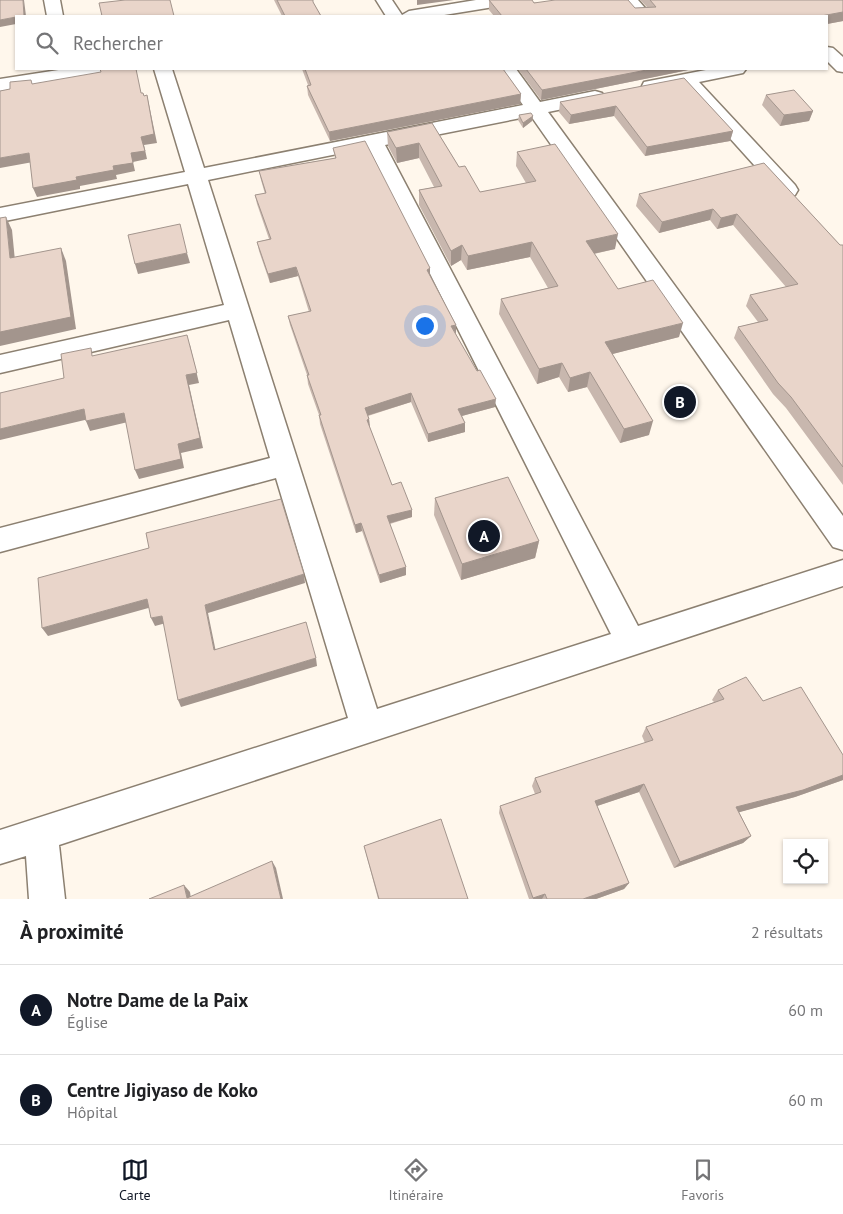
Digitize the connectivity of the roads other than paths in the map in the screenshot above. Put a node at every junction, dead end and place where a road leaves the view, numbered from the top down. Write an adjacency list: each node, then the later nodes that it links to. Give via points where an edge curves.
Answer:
1 (52, 0): 6 (street)
2 (384, 0): 7 (street)
3 (506, 0): 5 (street)
4 (629, 0): 9 (street)
5 (466, 12): 8 (street)
6 (55, 15)
7 (393, 15)
8 (423, 15)
9 (643, 15)
10 (843, 48): 11 (street)
11 (828, 51)
12 (828, 52): 13 (street)
13 (843, 67)
14 (82, 70): 18 (street)
15 (163, 70): 23 (street)
16 (508, 70): 21 (street)
17 (728, 70): 19 (street)
18 (66, 71): 20 (street)
19 (693, 74): 21 (street); 24 (street)
20 (0, 85)
21 (535, 109): 22 (street); 29 (street)
22 (373, 141): 23 (street); 32 (street)
23 (196, 176): 25 (street); 26 (street)
24 (804, 207)
25 (0, 215)
26 (238, 310): 27 (street); 28 (street)
27 (0, 364)
28 (286, 465): 30 (street); 33 (street)
29 (843, 538)
30 (0, 540)
31 (843, 573): 32 (street)
32 (630, 642): 33 (street)
33 (367, 728): 34 (street)
34 (41, 833): 35 (street); 36 (street)
35 (0, 847)
36 (46, 899)

